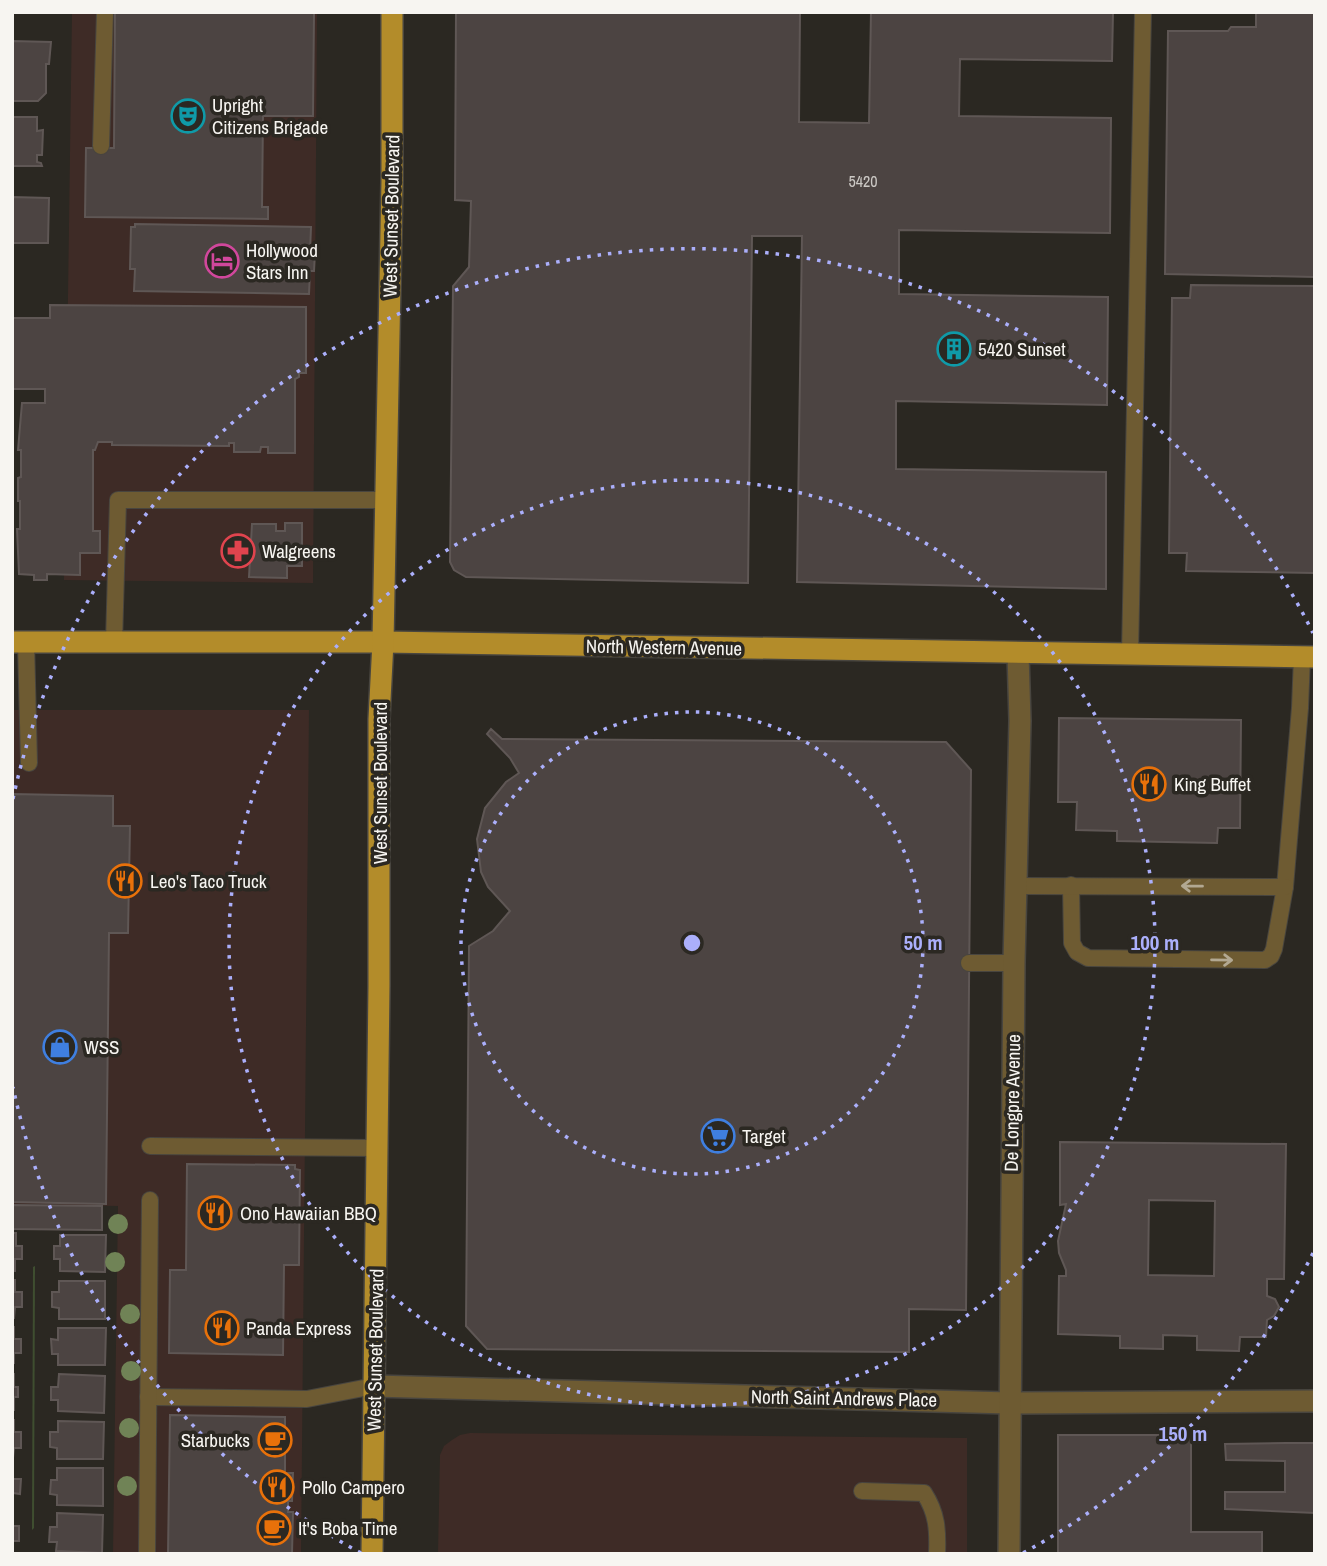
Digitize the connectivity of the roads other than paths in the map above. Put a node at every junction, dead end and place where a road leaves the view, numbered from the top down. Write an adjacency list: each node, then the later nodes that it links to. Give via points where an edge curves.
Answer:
1 (105, 12): 4 (lane)
2 (392, 12): 5 (main road, West Sunset Boulevard)
3 (1143, 12): 10 (lane)
4 (101, 146)
5 (386, 500): 7 (main road, West Sunset Boulevard); 8 (lane, via 118,500)
6 (19, 642): 8 (main road, North Western Avenue); 12 (lane)
7 (383, 642): 8 (main road, North Western Avenue); 9 (main road, North Western Avenue); 19 (main road, West Sunset Boulevard)
8 (114, 643)
9 (1018, 653): 10 (main road, North Western Avenue); 14 (street, De Longpre Avenue)
10 (1130, 654): 11 (main road, North Western Avenue)
11 (1309, 657): 15 (lane, via 1300,708)
12 (29, 763)
13 (1071, 885): 14 (lane); 15 (lane, one-way to 13); 15 (lane, one-way to 15, via 1072,943 1088,958 1265,960 1274,949)
14 (1015, 886): 17 (street, De Longpre Avenue)
15 (1285, 887)
16 (969, 962): 17 (lane)
17 (1014, 963): 24 (street, De Longpre Avenue)
18 (150, 1146): 19 (lane)
19 (377, 1148): 21 (main road, West Sunset Boulevard)
20 (150, 1200): 22 (lane)
21 (374, 1386): 22 (lane, via 307,1399); 24 (street, North Saint Andrews Place); 27 (main road, West Sunset Boulevard)
22 (149, 1397): 26 (lane)
23 (1315, 1401): 24 (street, North Saint Andrews Place)
24 (1009, 1403): 29 (street, De Longpre Avenue)
25 (862, 1491): 28 (lane, via 924,1493 938,1527)
26 (147, 1554)
27 (372, 1554)
28 (937, 1554)
29 (1009, 1554)

